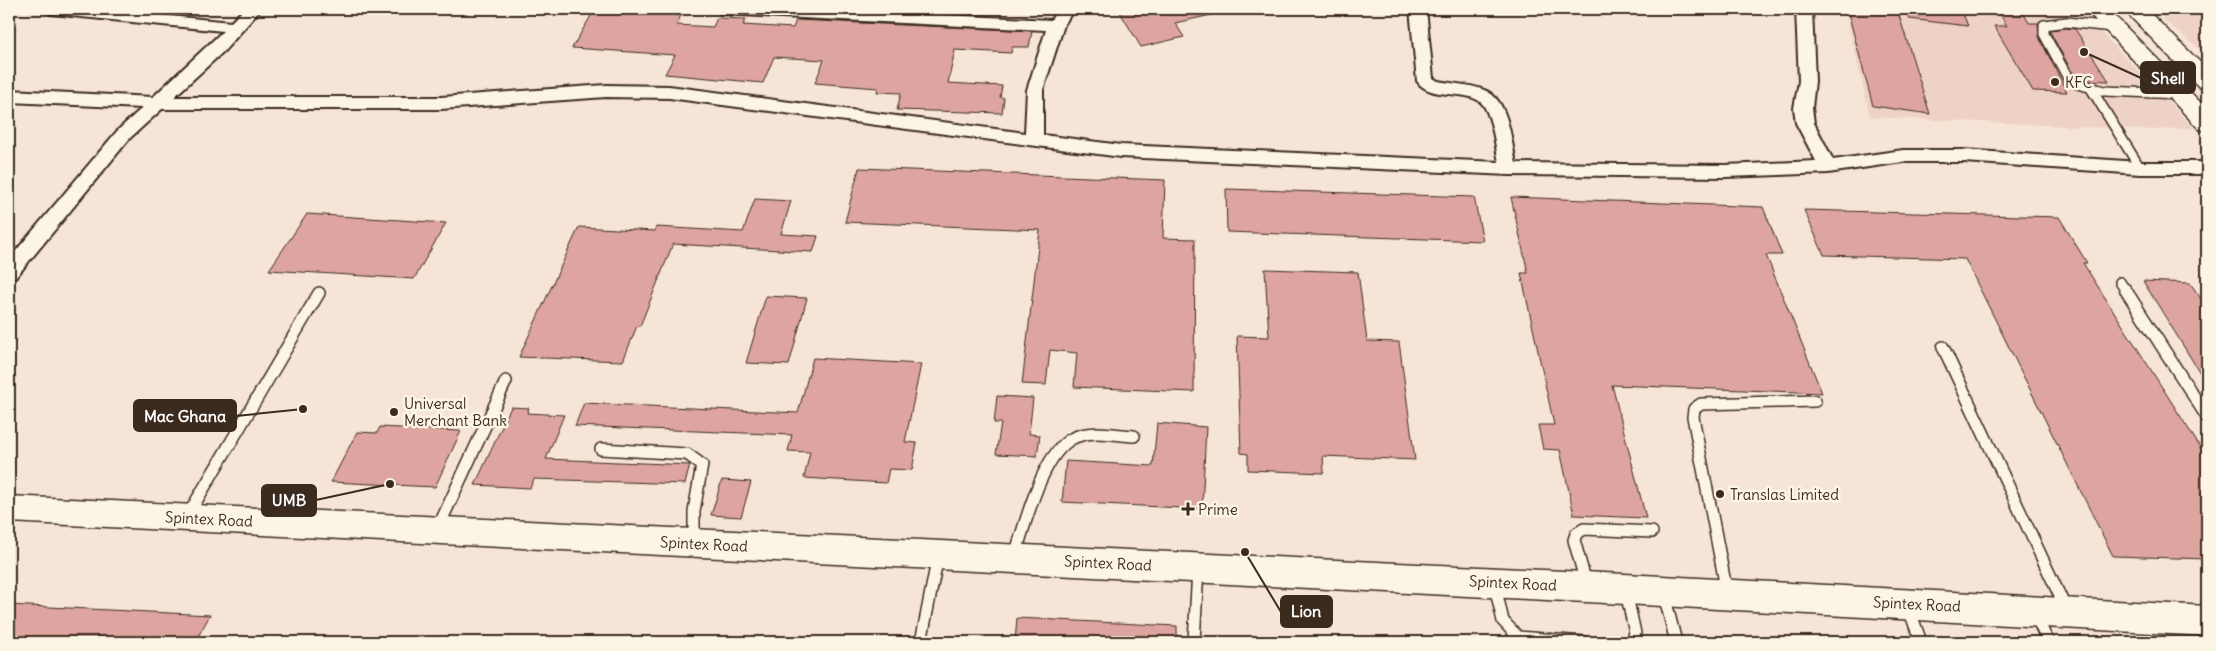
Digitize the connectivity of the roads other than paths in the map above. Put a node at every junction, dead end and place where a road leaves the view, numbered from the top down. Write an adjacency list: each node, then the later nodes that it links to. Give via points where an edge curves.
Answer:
1 (51, 9): 12 (street)
2 (253, 9): 12 (street)
3 (721, 9): 9 (street)
4 (1066, 9): 11 (street)
5 (1418, 9): 24 (street, via 1425,81 1433,86 1480,94 1490,101 1498,117)
6 (1804, 9): 21 (street, via 1805,123)
7 (2096, 9): 13 (main road)
8 (2134, 9): 14 (main road)
9 (777, 10): 10 (street)
10 (862, 13): 11 (street)
11 (1056, 24): 20 (street, via 1035,90)
12 (235, 27): 18 (street)
13 (2113, 27): 15 (lane, via 2059,22 2044,24 2044,34 2067,76); 16 (main road)
14 (2207, 82)
15 (2092, 90): 16 (lane); 22 (lane)
16 (2179, 94): 19 (main road)
17 (9, 96): 18 (street)
18 (157, 103): 20 (street, via 441,103 606,91 669,92); 25 (street, via 96,166)
19 (2205, 118)
20 (1034, 141): 24 (street, via 1121,151)
21 (1828, 167): 22 (street, via 1911,156 1964,156); 24 (street, via 1726,171)
22 (2140, 168): 23 (street)
23 (2207, 168)
24 (1508, 169)
25 (9, 272)
26 (2120, 282): 31 (lane)
27 (319, 293): 35 (lane)
28 (1943, 348): 49 (lane)
29 (506, 382): 36 (lane)
30 (1815, 401): 46 (lane, via 1701,404 1694,409)
31 (2207, 417)
32 (1134, 436): 40 (lane, via 1071,438 1056,452 1045,472)
33 (601, 449): 38 (lane, via 687,454 702,465 694,511)
34 (9, 510): 35 (main road, Spintex Road)
35 (186, 518): 36 (main road, Spintex Road)
36 (437, 530): 38 (main road, Spintex Road)
37 (1652, 532): 43 (lane, via 1584,530 1576,534 1574,540)
38 (694, 543): 39 (main road, Spintex Road)
39 (938, 555): 40 (main road, Spintex Road); 51 (lane)
40 (1014, 559): 41 (main road, Spintex Road)
41 (1198, 568): 42 (main road, Spintex Road); 52 (lane)
42 (1494, 582): 43 (main road, Spintex Road); 53 (lane, via 1508,632 1518,637)
43 (1586, 587): 44 (main road, Spintex Road)
44 (1625, 589): 45 (main road, Spintex Road); 54 (lane, via 1635,633)
45 (1663, 590): 46 (main road, Spintex Road); 55 (lane)
46 (1728, 594): 47 (main road, Spintex Road)
47 (1907, 603): 48 (main road, Spintex Road); 56 (lane)
48 (2034, 610): 49 (main road, Spintex Road); 57 (lane)
49 (2068, 613): 50 (main road, Spintex Road)
50 (2207, 621)
51 (922, 642)
52 (1194, 642)
53 (1584, 642)
54 (1632, 642)
55 (1676, 642)
56 (1921, 642)
57 (2048, 642)

